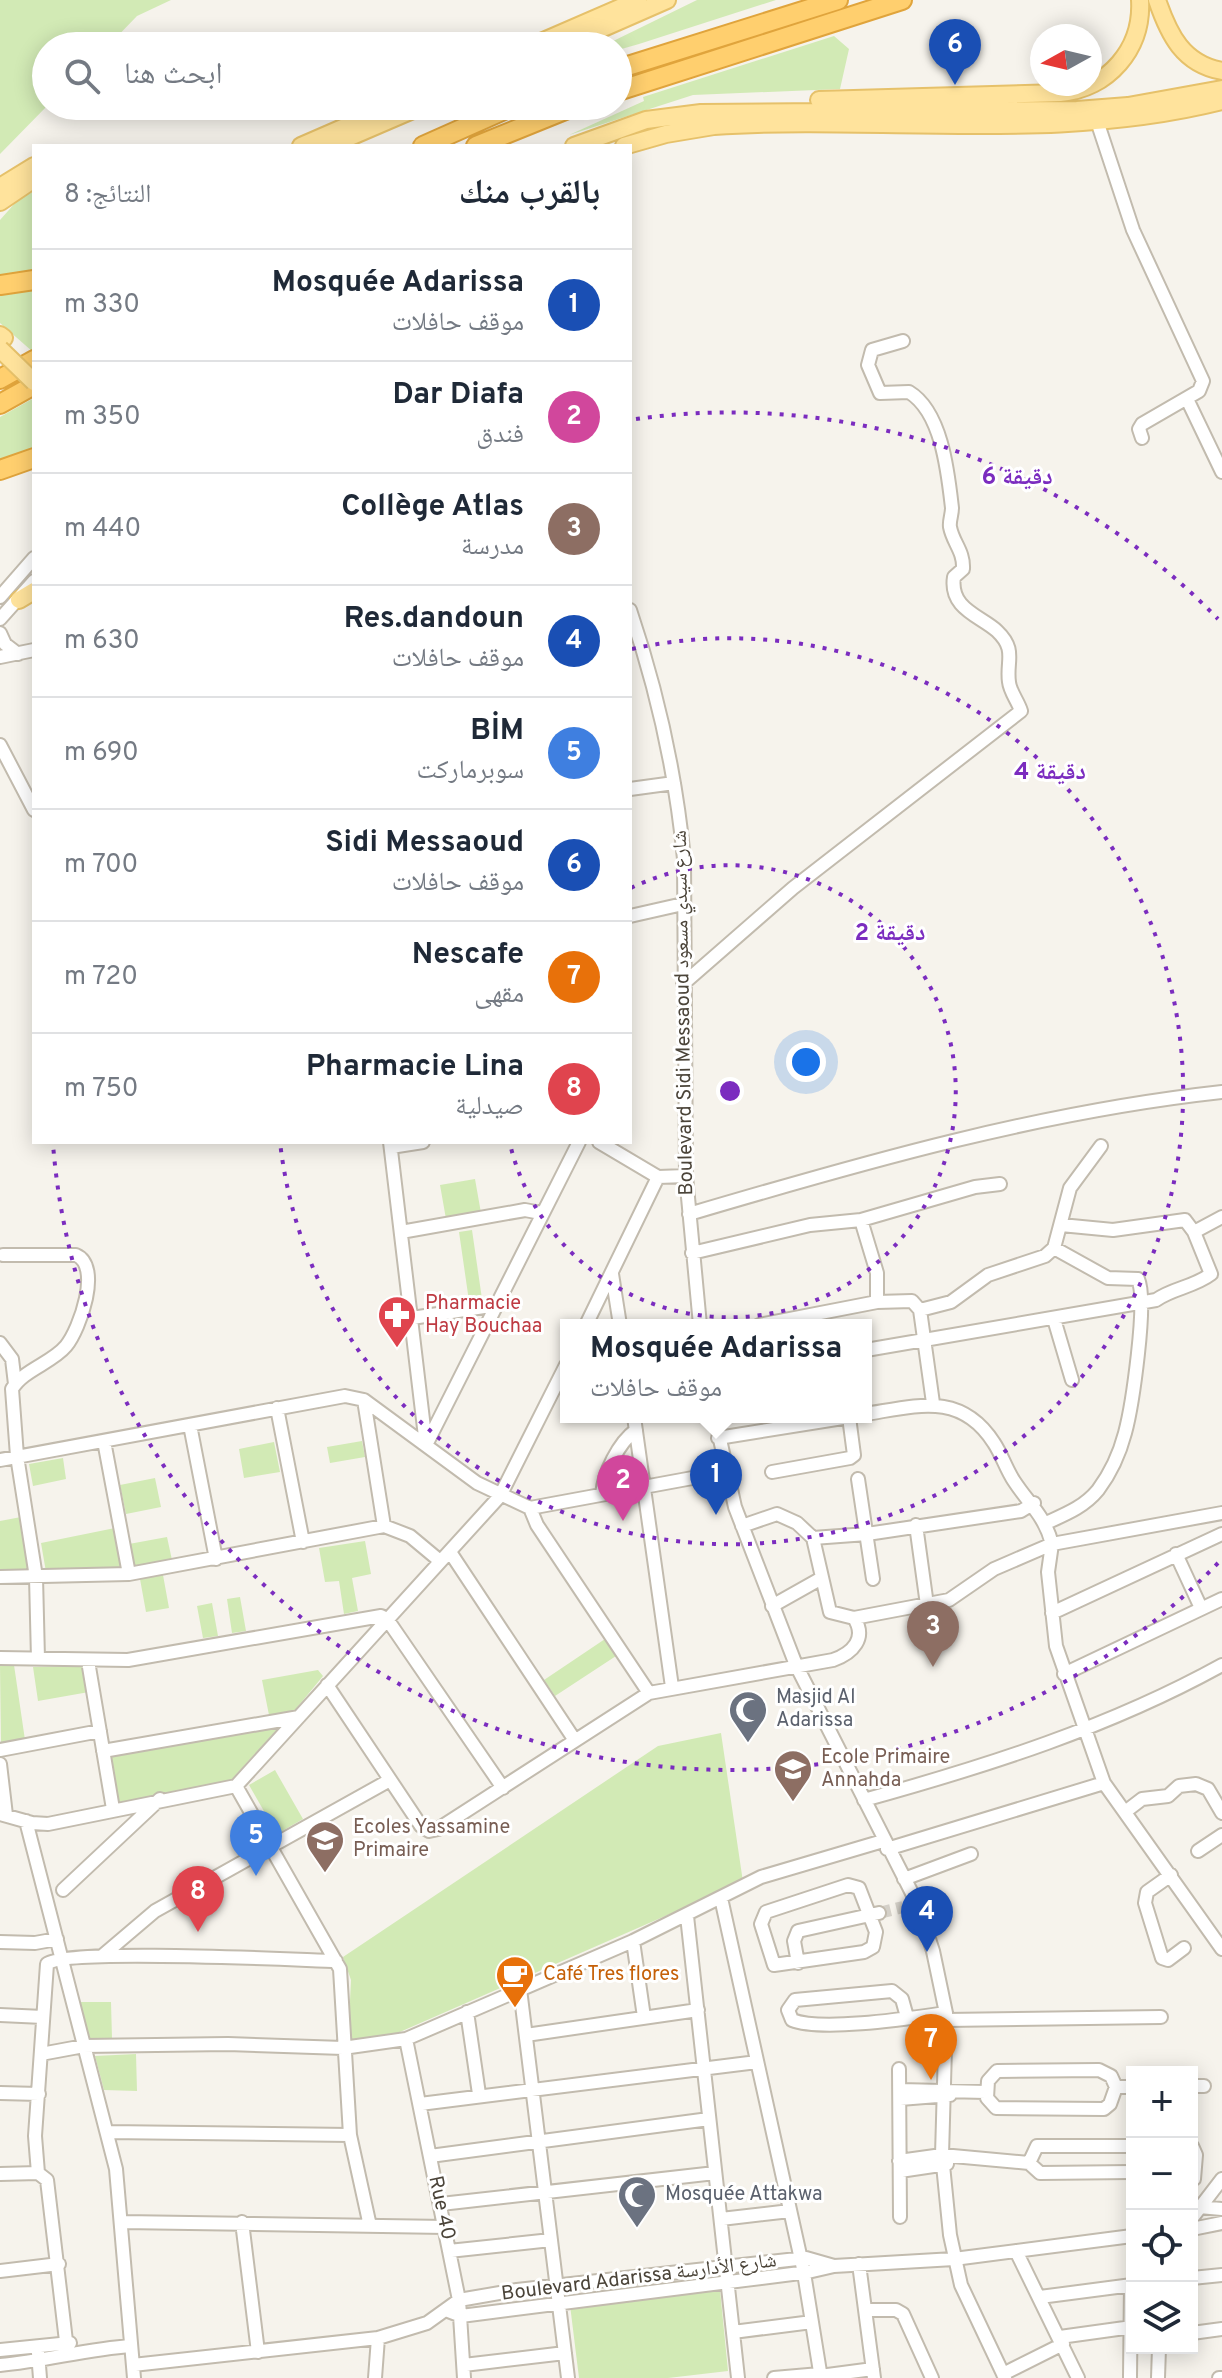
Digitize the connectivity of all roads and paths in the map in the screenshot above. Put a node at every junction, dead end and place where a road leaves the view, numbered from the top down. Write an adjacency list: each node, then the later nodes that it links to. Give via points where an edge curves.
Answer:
1 (638, 0): 7 (main road)
2 (667, 0): 8 (main road)
3 (838, 0): 9 (highway)
4 (902, 0): 11 (highway)
5 (1140, 0): 18 (main road, via 1138,29 1125,57 1099,81 1076,91 724,101)
6 (1157, 0): 10 (main road, via 1183,52)
7 (564, 32)
8 (594, 32)
9 (632, 65)
10 (1222, 71)
11 (632, 87)
12 (1222, 89): 18 (main road, via 1077,110 721,111)
13 (1222, 101): 19 (main road)
14 (361, 120): 20 (main road)
15 (389, 120): 21 (main road)
16 (482, 120): 22 (highway)
17 (540, 120): 23 (highway)
18 (646, 120): 24 (main road)
19 (1097, 121): 25 (main road, via 739,124 690,129); 41 (street, via 1133,230 1203,381)
20 (306, 144)
21 (334, 144)
22 (428, 144)
23 (481, 144)
24 (580, 144)
25 (632, 144)
26 (32, 165): 28 (main road)
27 (32, 166): 30 (main road)
28 (0, 176)
29 (32, 180): 31 (main road)
30 (0, 187)
31 (0, 202)
32 (32, 280): 33 (highway)
33 (0, 285)
34 (1, 341): 37 (main road); 39 (main road, bridge)
35 (903, 341): 64 (street, via 872,350 868,365 880,393 909,392 929,412 942,453 950,528 963,555 963,569 953,584 968,614 999,633 1012,655 1009,686 1021,711 793,888)
36 (32, 361): 38 (highway)
37 (32, 365)
38 (0, 379)
39 (32, 380)
40 (32, 384): 42 (highway)
41 (1187, 399): 43 (street, via 1142,424); 46 (street)
42 (0, 404)
43 (1142, 438)
44 (32, 459): 45 (highway)
45 (0, 470)
46 (1222, 472)
47 (32, 560): 50 (street)
48 (32, 584): 51 (street)
49 (32, 592): 51 (main road)
50 (0, 597)
51 (19, 600): 53 (street)
52 (632, 616): 59 (street, Boulevard Sidi Messaoud شارع سيدي مسعود)
53 (0, 619)
54 (0, 633): 56 (street)
55 (32, 650): 56 (street)
56 (18, 654): 57 (street)
57 (0, 657)
58 (0, 745): 61 (street)
59 (674, 783): 60 (street); 62 (street, Boulevard Sidi Messaoud شارع سيدي مسعود, via 684,859)
60 (632, 789)
61 (32, 806)
62 (683, 904): 63 (street); 64 (street, Boulevard Sidi Messaoud شارع سيدي مسعود)
63 (632, 916)
64 (683, 984): 70 (street, Boulevard Sidi Messaoud شارع سيدي مسعود)
65 (1222, 1092): 74 (street, via 1142,1100 991,1129)
66 (578, 1144): 73 (street)
67 (602, 1144): 71 (street)
68 (390, 1145): 78 (street)
69 (1101, 1146): 77 (street, via 1070,1188)
70 (686, 1176): 71 (street); 74 (street, Boulevard Sidi Messaoud شارع سيدي مسعود)
71 (658, 1177): 83 (street)
72 (1000, 1184): 76 (street)
73 (541, 1213): 78 (street, via 525,1210); 86 (street)
74 (689, 1214): 81 (street, Boulevard Sidi Messaoud شارع سيدي مسعود)
75 (1222, 1217): 79 (street)
76 (861, 1220): 81 (street, via 810,1225); 84 (street, via 877,1273)
77 (1061, 1225): 79 (street, via 1113,1230 1185,1220); 80 (street)
78 (401, 1232): 89 (street)
79 (1194, 1232): 85 (street, via 1211,1274)
80 (1054, 1248): 85 (street, via 1108,1278 1138,1279); 88 (street, via 1038,1260 984,1277 951,1302)
81 (692, 1253): 92 (street, Boulevard Sidi Messaoud شارع سيدي مسعود)
82 (3, 1255): 101 (street, via 76,1255 89,1275 66,1346)
83 (612, 1274): 90 (street); 91 (street)
84 (877, 1302): 87 (street); 88 (street, via 906,1300)
85 (1143, 1302): 95 (street); 125 (street, via 1125,1432 1113,1464 1080,1508)
86 (497, 1305): 89 (street); 113 (street)
87 (833, 1310): 93 (street); 94 (street)
88 (920, 1310): 96 (street)
89 (412, 1318): 113 (street)
90 (589, 1319)
91 (619, 1319)
92 (699, 1319)
93 (789, 1319)
94 (834, 1319)
95 (1054, 1319): 96 (street); 100 (street)
96 (925, 1339): 98 (street); 103 (street)
97 (0, 1343): 101 (street, via 12,1359)
98 (872, 1349)
99 (560, 1377): 121 (street)
100 (1072, 1380)
101 (15, 1384): 114 (street)
102 (364, 1400): 104 (street, via 331,1397); 113 (street); 127 (street)
103 (933, 1403): 105 (street); 122 (street, via 964,1414 985,1430 1014,1482)
104 (277, 1408): 110 (street); 132 (street)
105 (872, 1413)
106 (716, 1423): 111 (street)
107 (812, 1423): 111 (street)
108 (850, 1423): 117 (street, via 854,1455 850,1458)
109 (635, 1424): 119 (street); 120 (street, via 603,1482)
110 (190, 1425): 112 (street); 136 (street)
111 (718, 1438): 116 (street)
112 (104, 1441): 114 (street); 137 (street)
113 (426, 1445): 121 (street)
114 (17, 1456): 115 (street); 139 (street)
115 (0, 1460)
116 (725, 1472): 119 (street); 128 (street)
117 (772, 1472)
118 (858, 1479): 129 (street)
119 (644, 1487): 120 (street); 156 (street)
120 (602, 1494): 123 (street)
121 (500, 1496): 123 (street); 135 (street)
122 (1034, 1503): 125 (street); 126 (street, via 1021,1511)
123 (530, 1508): 157 (street)
124 (1222, 1513): 133 (street)
125 (1046, 1523): 133 (street)
126 (916, 1525): 129 (street); 143 (street)
127 (384, 1526): 132 (street); 135 (street)
128 (742, 1526): 131 (street, via 777,1514); 144 (street)
129 (867, 1534): 131 (street); 141 (street)
130 (1222, 1534): 134 (street)
131 (813, 1538): 140 (street)
132 (303, 1542): 136 (street)
133 (1052, 1544): 143 (street, via 994,1569 949,1600); 146 (street)
134 (1176, 1554): 145 (street); 146 (street)
135 (445, 1557): 148 (street); 161 (street)
136 (216, 1559): 137 (street)
137 (129, 1574): 139 (street)
138 (0, 1577): 139 (street)
139 (36, 1577): 150 (street)
140 (820, 1579): 144 (street); 147 (street, via 830,1612)
141 (873, 1579)
142 (1222, 1599): 145 (street)
143 (927, 1605): 147 (street)
144 (772, 1606): 152 (street)
145 (1201, 1608): 154 (street)
146 (1052, 1613): 154 (street)
147 (854, 1618): 152 (street, via 860,1635 848,1652 833,1660)
148 (387, 1619): 151 (street, via 359,1617 128,1660); 155 (street); 168 (street)
149 (0, 1658): 150 (street)
150 (38, 1659): 151 (street)
151 (88, 1661): 160 (street)
152 (796, 1665): 156 (street); 170 (street)
153 (1222, 1665): 159 (street)
154 (1064, 1674): 159 (street)
155 (327, 1685): 158 (street); 165 (street)
156 (672, 1687): 157 (street)
157 (649, 1693): 161 (street)
158 (299, 1717): 163 (street); 167 (street)
159 (1084, 1730): 166 (street); 170 (street)
160 (100, 1731): 162 (street); 163 (street)
161 (574, 1739): 168 (street)
162 (0, 1750)
163 (103, 1751): 171 (street)
164 (0, 1764): 174 (street)
165 (390, 1780): 168 (street, via 429,1831); 178 (street)
166 (1104, 1783): 172 (street); 177 (street)
167 (236, 1786): 169 (street); 178 (street)
168 (503, 1788)
169 (160, 1799): 171 (street); 183 (street)
170 (864, 1800): 177 (street)
171 (113, 1809): 175 (street, via 48,1824)
172 (1125, 1812): 173 (street, via 1142,1799 1168,1796 1189,1783 1208,1789); 181 (street)
173 (1222, 1813)
174 (3, 1814): 175 (street)
175 (26, 1821): 189 (street)
176 (1222, 1835): 179 (street)
177 (885, 1845): 182 (street); 184 (street, via 761,1877)
178 (271, 1849): 194 (street, via 155,1911); 196 (street)
179 (1198, 1851)
180 (971, 1854): 182 (street)
181 (1171, 1875): 192 (street, via 1147,1892 1145,1903 1162,1958 1168,1960); 193 (street)
182 (904, 1879): 185 (street)
183 (63, 1890)
184 (721, 1898): 188 (street); 212 (street)
185 (917, 1903): 186 (street); 202 (street)
186 (903, 1907)
187 (874, 1914): 197 (street, via 798,1931); 197 (street, via 873,1947); 197 (street, via 859,1888 848,1885 766,1912 761,1924 771,1961 778,1966)
188 (687, 1916): 190 (street); 199 (street)
189 (57, 1939): 191 (street); 195 (street)
190 (633, 1941): 198 (street); 204 (street)
191 (0, 1942)
192 (1184, 1948)
193 (1222, 1949)
194 (102, 1956): 195 (street); 196 (street)
195 (60, 1958): 203 (street, via 46,1968); 209 (street)
196 (336, 1961): 210 (street, via 342,1977)
197 (798, 1963)
198 (520, 1989): 200 (street); 207 (street)
199 (698, 2010): 204 (street); 214 (street)
200 (467, 2012): 208 (street); 222 (street)
201 (0, 2015): 203 (street)
202 (946, 2016): 205 (street); 206 (street); 220 (street)
203 (43, 2017): 211 (street)
204 (644, 2017): 207 (street)
205 (907, 2017): 205 (street, via 803,2024 792,2020 788,2010 795,2000 892,1991 902,1999)
206 (1161, 2017)
207 (526, 2035): 217 (street)
208 (406, 2039): 210 (street); 224 (street, Rue 40)
209 (84, 2046): 210 (street); 211 (street); 226 (street)
210 (343, 2048): 227 (street)
211 (41, 2054): 221 (street)
212 (757, 2062): 214 (street); 244 (street)
213 (899, 2069): 223 (street)
214 (704, 2070): 217 (street); 225 (street)
215 (1116, 2087): 216 (street); 218 (street, via 1111,2076 1099,2070 997,2071); 218 (street, via 1110,2104 1094,2111 996,2108)
216 (1126, 2087)
217 (533, 2090): 222 (street); 228 (street)
218 (986, 2092): 220 (street)
219 (0, 2093): 221 (street)
220 (944, 2093): 223 (street); 231 (street)
221 (39, 2094): 235 (street)
222 (479, 2094): 224 (street)
223 (900, 2095): 233 (street)
224 (420, 2104): 230 (street, Rue 40)
225 (709, 2119): 228 (street); 236 (street)
226 (107, 2132): 227 (street); 248 (street)
227 (350, 2135): 251 (street)
228 (539, 2142): 230 (street); 240 (street)
229 (1126, 2146): 232 (street, via 1037,2146)
230 (430, 2156): 241 (street, Rue 40)
231 (943, 2160): 232 (street); 233 (street); 259 (street)
232 (1029, 2163): 234 (street, via 1040,2173)
233 (900, 2166): 246 (street)
234 (1126, 2172)
235 (38, 2173): 237 (street); 260 (street, via 47,2180)
236 (715, 2173): 240 (street); 247 (street)
237 (0, 2174)
238 (1198, 2180): 239 (street)
239 (1218, 2184): 243 (street)
240 (545, 2191): 241 (street); 255 (street)
241 (441, 2204): 252 (street, Rue 40)
242 (1222, 2209): 245 (street)
243 (1198, 2210)
244 (790, 2211): 247 (street); 258 (street)
245 (1198, 2212)
246 (900, 2217)
247 (721, 2219): 263 (street)
248 (123, 2222): 249 (street); 286 (street)
249 (242, 2222): 251 (street); 289 (street)
250 (1222, 2223): 253 (street)
251 (370, 2226): 252 (street)
252 (446, 2227): 256 (street, Rue 40)
253 (1198, 2228)
254 (1126, 2237): 257 (street, Boulevard Adarissa شارع الأدارسة)
255 (551, 2240): 256 (street); 269 (street)
256 (449, 2251): 272 (street, Rue 40)
257 (1016, 2251): 259 (street, Boulevard Adarissa شارع الأدارسة); 271 (street)
258 (801, 2259): 262 (street, Boulevard Adarissa شارع الأدارسة); 263 (street, Boulevard Adarissa شارع الأدارسة); 265 (street)
259 (954, 2259): 261 (street, Boulevard Adarissa شارع الأدارسة); 299 (street)
260 (59, 2264): 264 (street); 284 (street)
261 (859, 2264): 262 (street, Boulevard Adarissa شارع الأدارسة); 274 (street)
262 (834, 2266): 265 (street, Boulevard Adarissa شارع الأدارسة)
263 (725, 2267): 268 (street); 269 (street, Boulevard Adarissa شارع الأدارسة)
264 (0, 2271)
265 (804, 2273): 268 (street, Boulevard Adarissa شارع الأدارسة); 277 (street)
266 (1222, 2275): 267 (street)
267 (1198, 2277)
268 (727, 2282): 273 (street, Boulevard Adarissa شارع الأدارسة); 280 (street)
269 (556, 2285): 272 (street, Boulevard Adarissa شارع الأدارسة); 273 (street)
270 (1126, 2286): 271 (street)
271 (1040, 2297): 283 (street)
272 (459, 2300): 275 (street); 276 (street, Rue 40)
273 (558, 2303): 276 (street, Boulevard Adarissa شارع الأدارسة); 290 (street)
274 (866, 2310): 297 (street); 305 (street, via 903,2314)
275 (448, 2311): 276 (street, Boulevard Adarissa شارع الأدارسة); 282 (street, via 409,2331)
276 (461, 2316): 296 (street, Rue 40)
277 (812, 2322): 280 (street); 298 (street)
278 (1126, 2328): 283 (street)
279 (1222, 2329): 281 (street)
280 (733, 2332): 300 (street)
281 (1198, 2332)
282 (378, 2338): 289 (street); 302 (street)
283 (1062, 2340): 299 (street); 306 (street)
284 (66, 2341): 285 (street); 287 (street)
285 (37, 2345): 288 (street); 293 (street)
286 (131, 2346): 287 (street); 295 (street)
287 (88, 2349): 293 (street)
288 (0, 2350)
289 (258, 2352): 295 (street)
290 (565, 2353): 296 (street); 303 (street)
291 (1131, 2354): 307 (street)
292 (1159, 2354): 308 (street)
293 (39, 2361): 294 (street); 301 (street)
294 (0, 2365)
295 (134, 2371)
296 (464, 2372)
297 (874, 2374): 298 (street)
298 (820, 2376): 304 (street)
299 (1004, 2376)
300 (733, 2377)
301 (40, 2378)
302 (375, 2378)
303 (568, 2378)
304 (774, 2378)
305 (932, 2378)
306 (1078, 2378)
307 (1130, 2378)
308 (1158, 2378)

